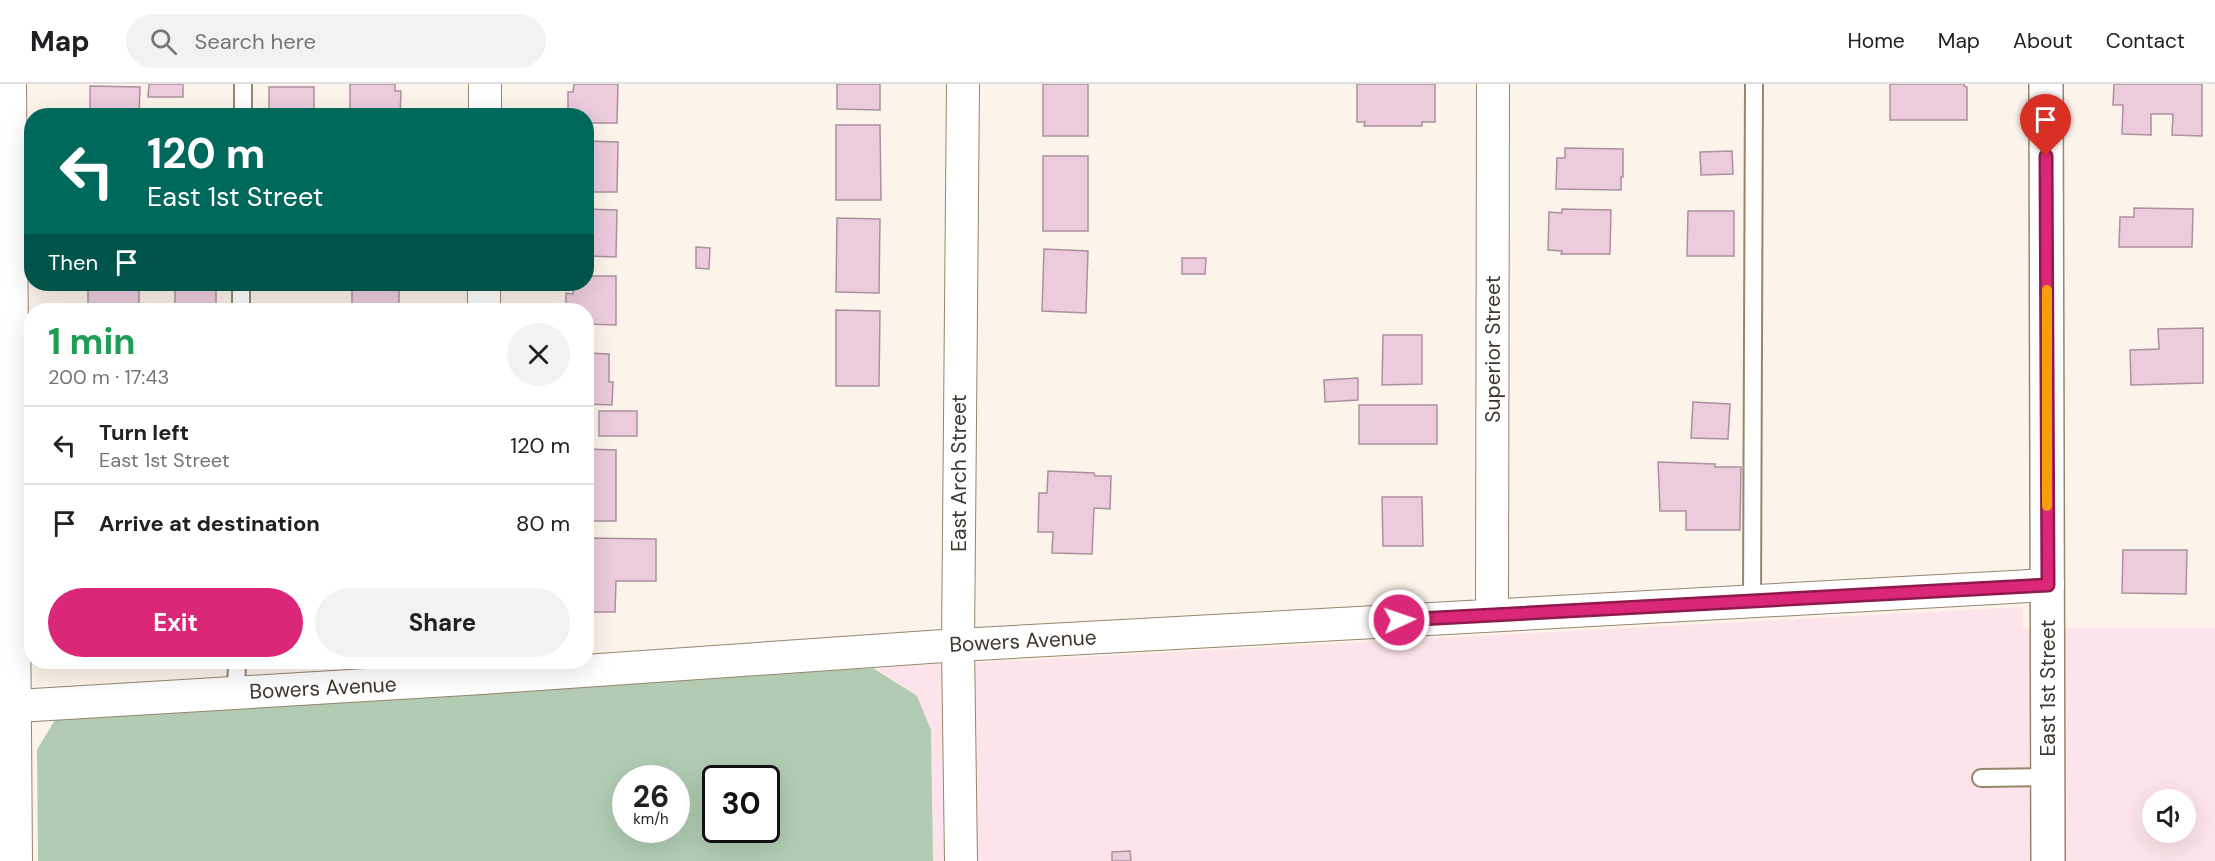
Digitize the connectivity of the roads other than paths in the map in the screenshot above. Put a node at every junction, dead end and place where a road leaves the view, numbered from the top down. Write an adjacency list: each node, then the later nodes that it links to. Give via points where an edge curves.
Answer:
1 (10, 84): 19 (street)
2 (243, 84): 8 (lane)
3 (485, 84): 9 (street)
4 (963, 84): 13 (street, East Arch Street)
5 (1493, 84): 12 (street, Superior Street)
6 (1754, 84): 11 (lane)
7 (2046, 84): 10 (street, East 1st Street)
8 (243, 108)
9 (485, 108)
10 (2048, 585): 11 (street, Bowers Avenue); 20 (street, East 1st Street)
11 (1752, 601): 12 (street, Bowers Avenue)
12 (1492, 615): 13 (street, Bowers Avenue)
13 (958, 645): 14 (street, Bowers Avenue); 23 (street, East Arch Street)
14 (594, 664)
15 (237, 669): 18 (lane)
16 (501, 669): 17 (street, Bowers Avenue)
17 (482, 670): 18 (street, Bowers Avenue)
18 (236, 693): 19 (street, Bowers Avenue)
19 (8, 706): 22 (street)
20 (2048, 777): 21 (lane); 24 (street, East 1st Street)
21 (1981, 778)
22 (16, 861)
23 (961, 861)
24 (2048, 861)

